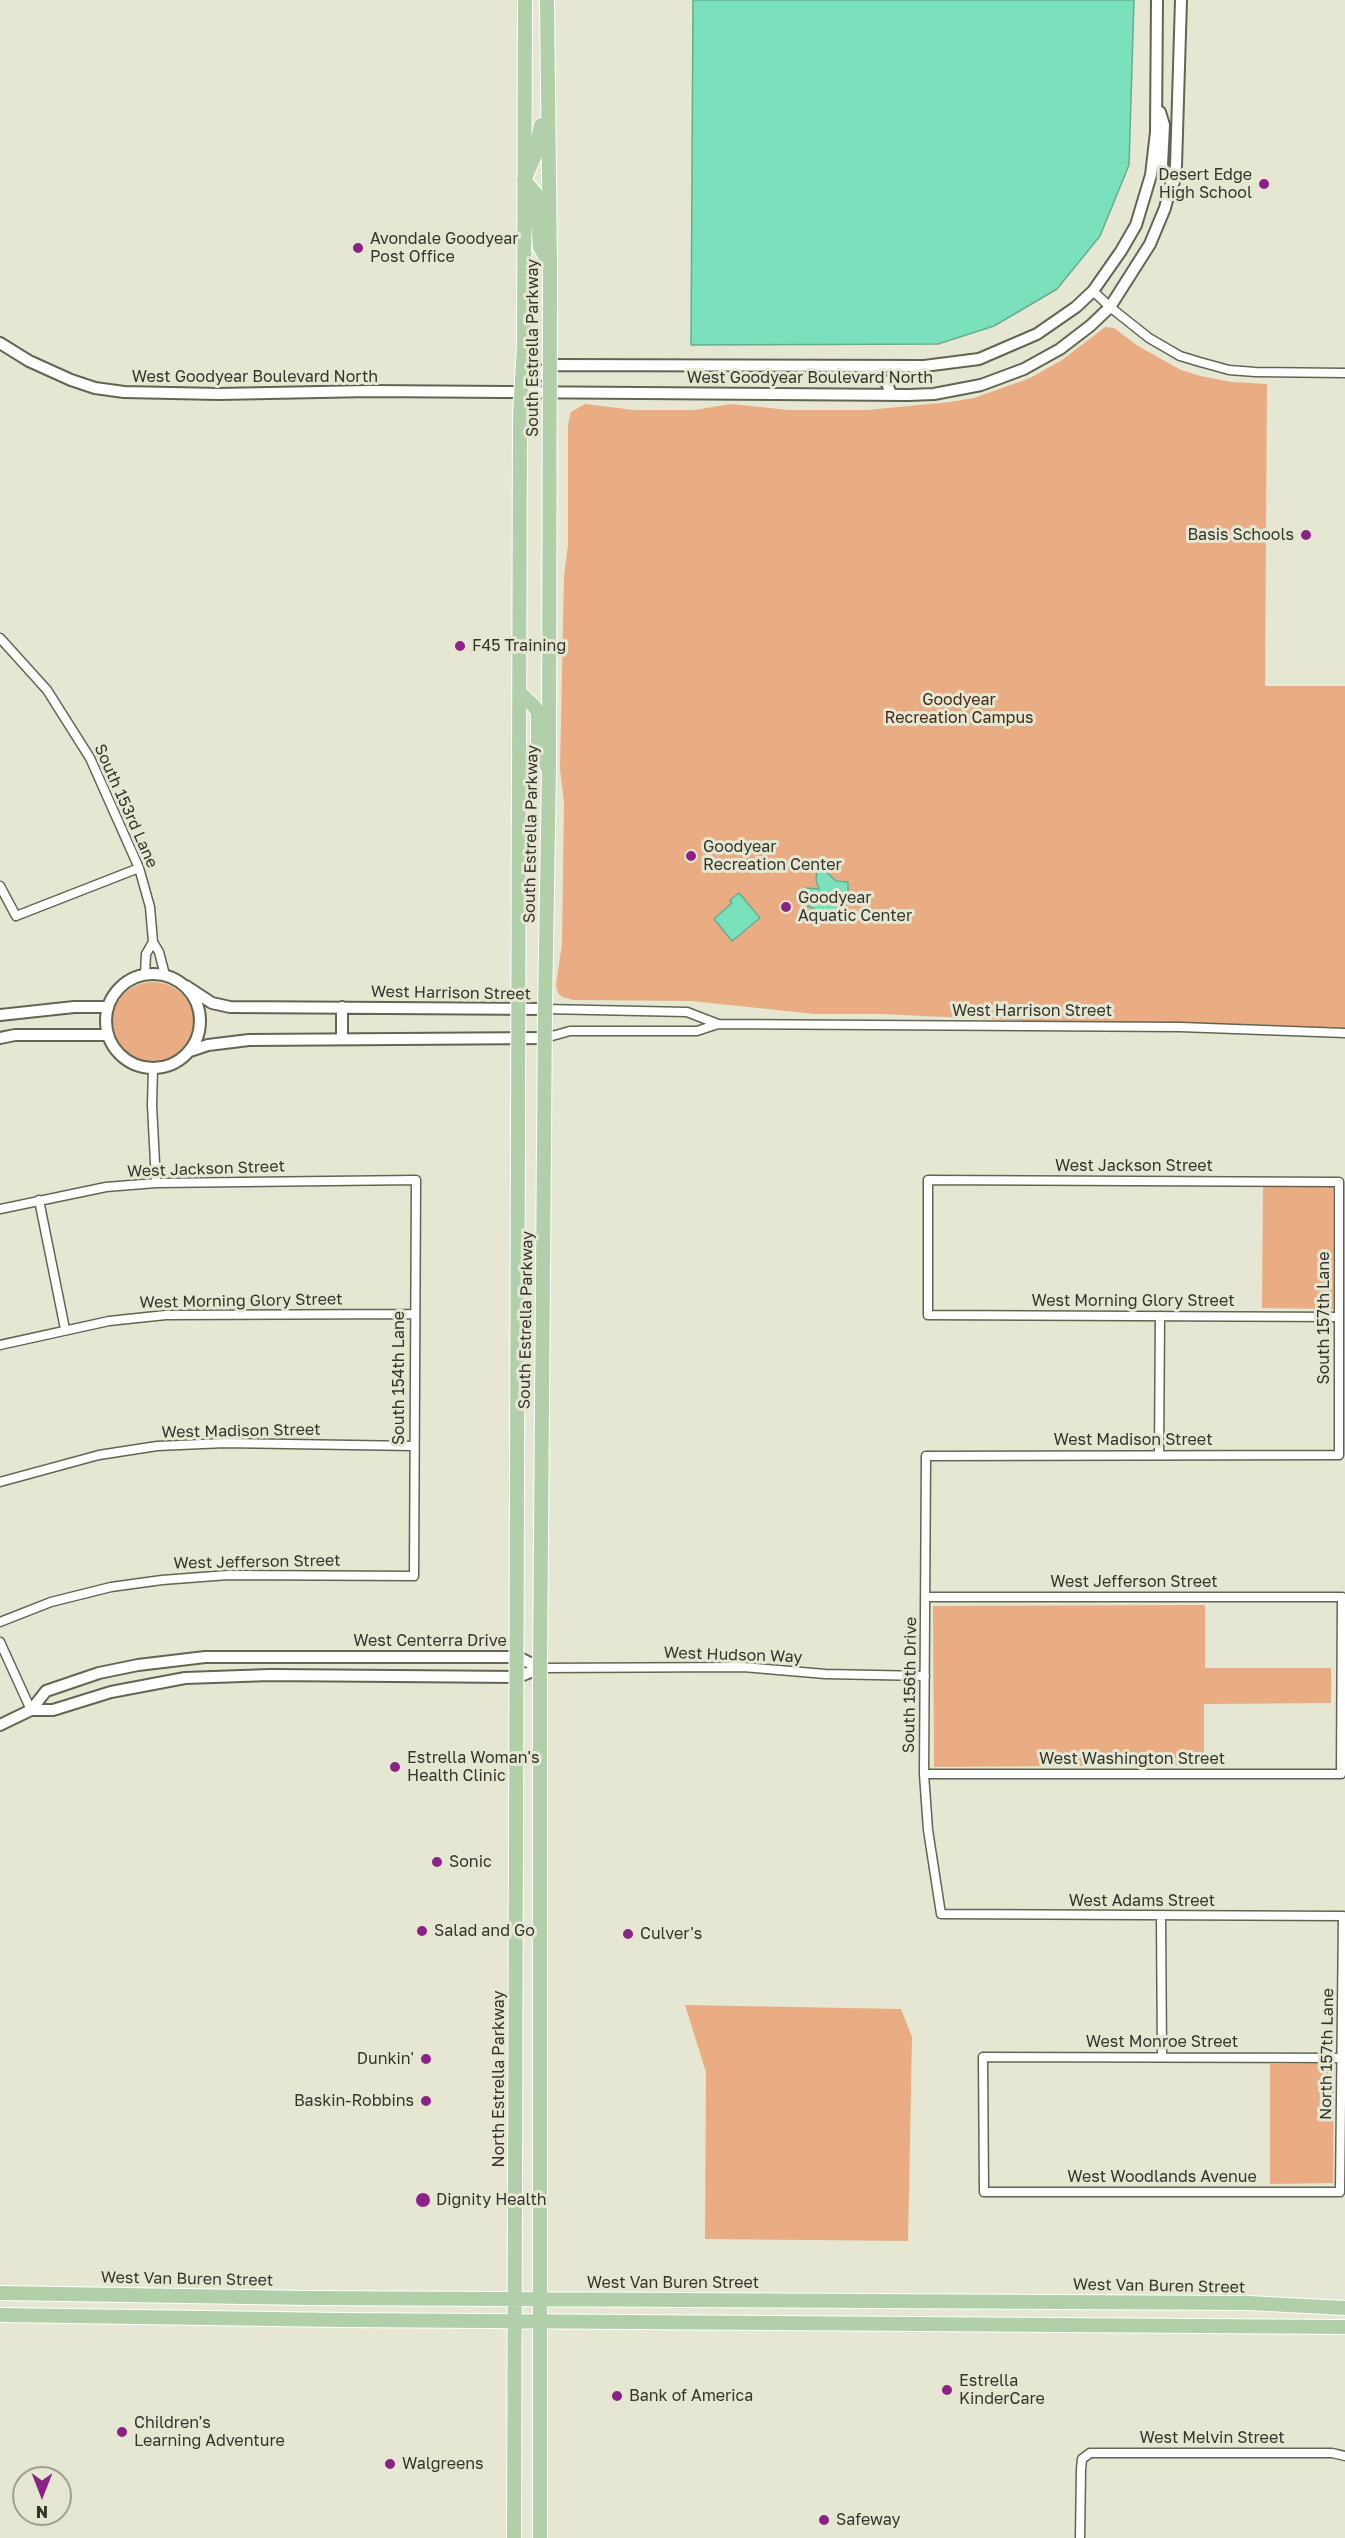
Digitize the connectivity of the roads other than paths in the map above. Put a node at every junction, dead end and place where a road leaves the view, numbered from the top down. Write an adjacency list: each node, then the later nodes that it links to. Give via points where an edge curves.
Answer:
1 (525, 0): 7 (main road, South Estrella Parkway)
2 (547, 0): 5 (main road, South Estrella Parkway)
3 (1157, 0): 6 (street)
4 (1181, 0): 8 (street, West Goodyear Boulevard North)
5 (547, 89): 7 (main road, via 535,155); 9 (main road, South Estrella Parkway)
6 (1156, 99): 8 (street, via 1164,125 1162,165); 10 (street, West Goodyear Boulevard North, via 1154,154 1141,209 1122,251)
7 (524, 180): 9 (main road, via 536,194 540,247); 16 (main road, South Estrella Parkway)
8 (1174, 182): 11 (street, West Goodyear Boulevard North, via 1150,244)
9 (550, 266): 13 (main road, South Estrella Parkway)
10 (1093, 291): 11 (street); 14 (street, West Goodyear Boulevard North, via 1037,334 979,358 924,366)
11 (1110, 307): 15 (street, via 1162,347 1200,363 1255,372); 18 (street, West Goodyear Boulevard North, via 1060,349 1024,369 955,391)
12 (0, 343): 16 (street, West Goodyear Boulevard North, via 71,380 124,392)
13 (550, 365): 14 (street, West Goodyear Boulevard North); 16 (street); 17 (main road, South Estrella Parkway)
14 (862, 366): 18 (street, via 887,383)
15 (1345, 373)
16 (521, 392): 17 (street, West Goodyear Boulevard North); 20 (main road, South Estrella Parkway)
17 (549, 392): 18 (street, West Goodyear Boulevard North); 21 (main road, South Estrella Parkway)
18 (891, 395)
19 (0, 638): 22 (street, South 153rd Lane, via 47,690 90,758)
20 (520, 693): 21 (main road, via 538,713 537,750); 30 (main road, South Estrella Parkway)
21 (549, 770): 31 (main road, South Estrella Parkway)
22 (139, 868): 23 (street, via 16,916); 24 (street, South 153rd Lane, via 150,907)
23 (0, 886)
24 (153, 942): 25 (street, South 153rd Lane, via 146,954); 26 (street, South 153rd Lane)
25 (145, 974): 26 (street); 28 (street, via 125,982)
26 (165, 975): 27 (street)
27 (186, 986): 29 (street, West Harrison Street, via 212,1003 230,1007); 40 (street, via 195,997 201,1025)
28 (107, 1007): 32 (street); 35 (street)
29 (342, 1007): 30 (street, West Harrison Street); 37 (street)
30 (518, 1009): 31 (street, West Harrison Street); 39 (main road, South Estrella Parkway)
31 (545, 1009): 33 (street, West Harrison Street, via 687,1012); 38 (main road, South Estrella Parkway)
32 (0, 1015)
33 (718, 1024): 34 (street, West Harrison Street, via 1171,1027); 38 (street, West Harrison Street, via 697,1031 570,1031)
34 (1345, 1033)
35 (108, 1035): 36 (street); 41 (street, via 125,1059)
36 (0, 1038)
37 (342, 1038): 39 (street, West Harrison Street); 40 (street, West Harrison Street, via 228,1041)
38 (545, 1038): 39 (street, West Harrison Street); 65 (main road, South Estrella Parkway)
39 (519, 1039): 63 (main road, South Estrella Parkway)
40 (190, 1051): 41 (street, via 167,1066)
41 (153, 1068): 44 (street)
42 (416, 1180): 44 (street, West Jackson Street); 48 (street, South 154th Lane)
43 (1339, 1182): 47 (street, South 157th Lane); 49 (street, West Jackson Street, via 928,1179)
44 (156, 1183): 45 (street, West Jackson Street, via 106,1187)
45 (39, 1200): 46 (street, West Jackson Street); 52 (street)
46 (0, 1209)
47 (1342, 1245): 51 (street, South 157th Lane)
48 (413, 1314): 52 (street, West Morning Glory Street, via 166,1314); 54 (street, South 154th Lane)
49 (928, 1315): 50 (street, West Morning Glory Street)
50 (1160, 1316): 51 (street, West Morning Glory Street); 55 (street)
51 (1339, 1317): 56 (street, South 157th Lane)
52 (65, 1329): 53 (street, West Morning Glory Street)
53 (0, 1345)
54 (414, 1446): 58 (street, West Madison Street, via 157,1446 99,1455); 59 (street, South 154th Lane)
55 (1160, 1455): 56 (street, West Madison Street); 57 (street, West Madison Street)
56 (1340, 1455)
57 (926, 1456): 60 (street, South 156th Drive)
58 (0, 1482)
59 (414, 1576): 61 (street, West Jefferson Street, via 228,1575 162,1580 111,1587 51,1602)
60 (927, 1597): 66 (street, South 156th Drive); 72 (street, West Jefferson Street, via 1342,1597)
61 (0, 1622)
62 (0, 1642): 69 (street)
63 (518, 1657): 64 (street, West Centerra Drive, via 236,1656); 65 (street, West Centerra Drive); 67 (main road, North Estrella Parkway)
64 (162, 1661): 68 (street); 69 (street, West Centerra Drive, via 99,1673 46,1691)
65 (540, 1668): 66 (street, West Hudson Way, via 743,1667); 67 (street, West Centerra Drive); 77 (main road)
66 (925, 1676): 71 (street, South 156th Drive)
67 (518, 1677): 68 (street, West Centerra Drive, via 270,1675); 76 (main road, North Estrella Parkway)
68 (165, 1681): 69 (street, West Centerra Drive, via 53,1710)
69 (31, 1710): 70 (street, West Centerra Drive)
70 (0, 1725)
71 (924, 1774): 72 (street, West Washington Street); 73 (street, South 156th Drive)
72 (1341, 1774)
73 (941, 1914): 75 (street, West Adams Street)
74 (1343, 1916): 75 (street, West Adams Street); 79 (street, North 157th Lane)
75 (1161, 1917): 78 (street)
76 (516, 1992): 77 (main road); 85 (main road, North Estrella Parkway)
77 (540, 1992): 86 (main road)
78 (1162, 2057): 79 (street, West Monroe Street); 81 (street, West Monroe Street, via 983,2057)
79 (1342, 2058): 80 (street, North 157th Lane)
80 (1343, 2129): 82 (street, North 157th Lane)
81 (984, 2192): 82 (street, West Woodlands Avenue)
82 (1340, 2192)
83 (0, 2293): 84 (main road, West Van Buren Street)
84 (222, 2295): 85 (main road, West Van Buren Street); 90 (main road)
85 (514, 2298): 86 (main road, West Van Buren Street); 91 (main road, North Estrella Parkway)
86 (541, 2298): 87 (main road, West Van Buren Street); 92 (main road)
87 (848, 2300): 88 (main road, West Van Buren Street, via 1248,2303); 93 (main road)
88 (1345, 2308)
89 (0, 2315): 90 (main road)
90 (222, 2318): 91 (main road)
91 (515, 2321): 92 (main road); 96 (main road, North Estrella Parkway)
92 (541, 2321): 93 (main road); 97 (main road)
93 (848, 2324): 94 (main road)
94 (1345, 2327)
95 (1345, 2456): 98 (street, West Melvin Street, via 1090,2453 1082,2459)
96 (514, 2538)
97 (540, 2538)
98 (1080, 2538)

